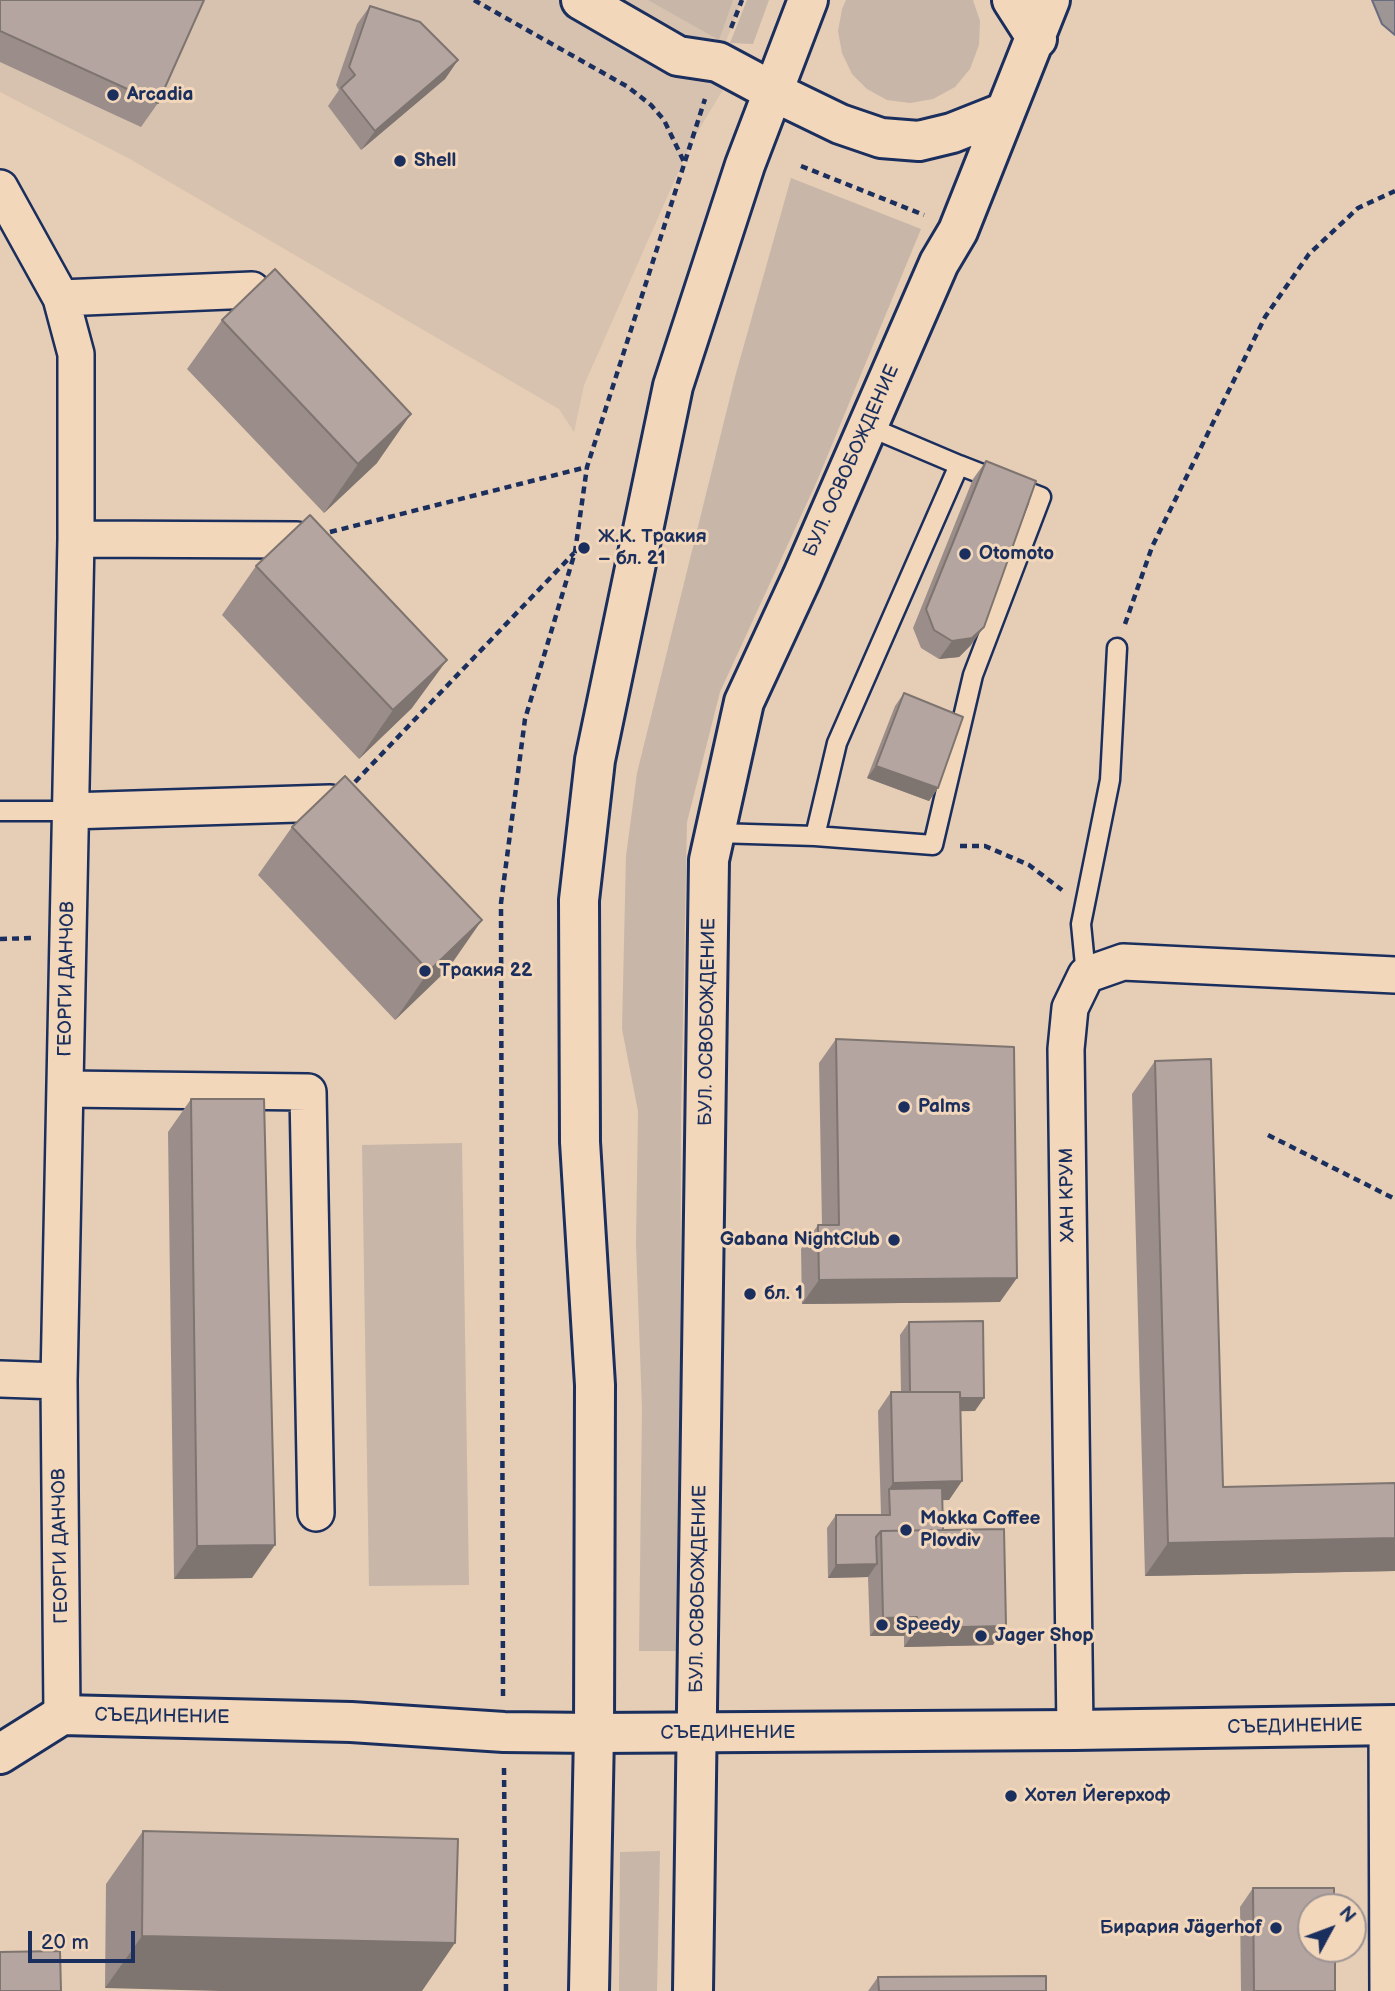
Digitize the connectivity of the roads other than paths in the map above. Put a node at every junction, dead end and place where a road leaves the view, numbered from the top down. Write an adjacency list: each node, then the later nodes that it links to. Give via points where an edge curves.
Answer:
1 (582, 0): 6 (main road, via 678,56 718,62)
2 (808, 0): 6 (main road)
3 (1012, 0): 5 (main road)
4 (1050, 0): 5 (main road)
5 (1037, 38): 7 (main road, БУЛ. ОСВОБОЖДЕНИЕ)
6 (774, 92): 7 (main road, via 880,138 919,141); 31 (main road, via 673,386 595,760 580,887 580,1142 595,1385)
7 (1004, 112): 11 (main road, БУЛ. ОСВОБОЖДЕНИЕ, via 958,231 939,263)
8 (0, 188): 9 (street, ГЕОРГИ ДАНЧОВ)
9 (61, 298): 10 (street, via 252,290); 13 (street, ГЕОРГИ ДАНЧОВ, via 76,354)
10 (306, 346)
11 (867, 426): 12 (lane); 19 (main road, БУЛ. ОСВОБОЖДЕНИЕ, via 744,702)
12 (959, 466): 20 (lane, via 837,743); 20 (lane, via 1041,497 973,676 933,845)
13 (76, 539): 14 (street); 18 (street, ГЕОРГИ ДАНЧОВ)
14 (297, 540)
15 (1117, 648): 21 (lane, via 1110,780 1081,924)
16 (330, 803): 18 (street)
17 (0, 811): 18 (lane)
18 (69, 811): 23 (street, ГЕОРГИ ДАНЧОВ)
19 (716, 833): 20 (lane); 30 (main road, БУЛ. ОСВОБОЖДЕНИЕ, via 709,860)
20 (815, 836)
21 (1086, 975): 22 (street, via 1123,962); 29 (street, ХАН КРУМ, via 1070,1008 1066,1049)
22 (1395, 975)
23 (65, 1089): 25 (street, ГЕОРГИ ДАНЧОВ); 26 (street, via 308,1092)
24 (0, 1379): 25 (street)
25 (59, 1381): 27 (street, ГЕОРГИ ДАНЧОВ)
26 (316, 1513)
27 (62, 1715): 31 (main road, СЪЕДИНЕНИЕ); 32 (main road)
28 (1391, 1725): 29 (main road, СЪЕДИНЕНИЕ); 35 (street)
29 (1075, 1730): 30 (main road, СЪЕДИНЕНИЕ)
30 (696, 1732): 31 (main road, СЪЕДИНЕНИЕ); 34 (main road, БУЛ. ОСВОБОЖДЕНИЕ)
31 (594, 1733): 33 (main road)
32 (0, 1754)
33 (589, 1991)
34 (693, 1991)
35 (1388, 1991)

